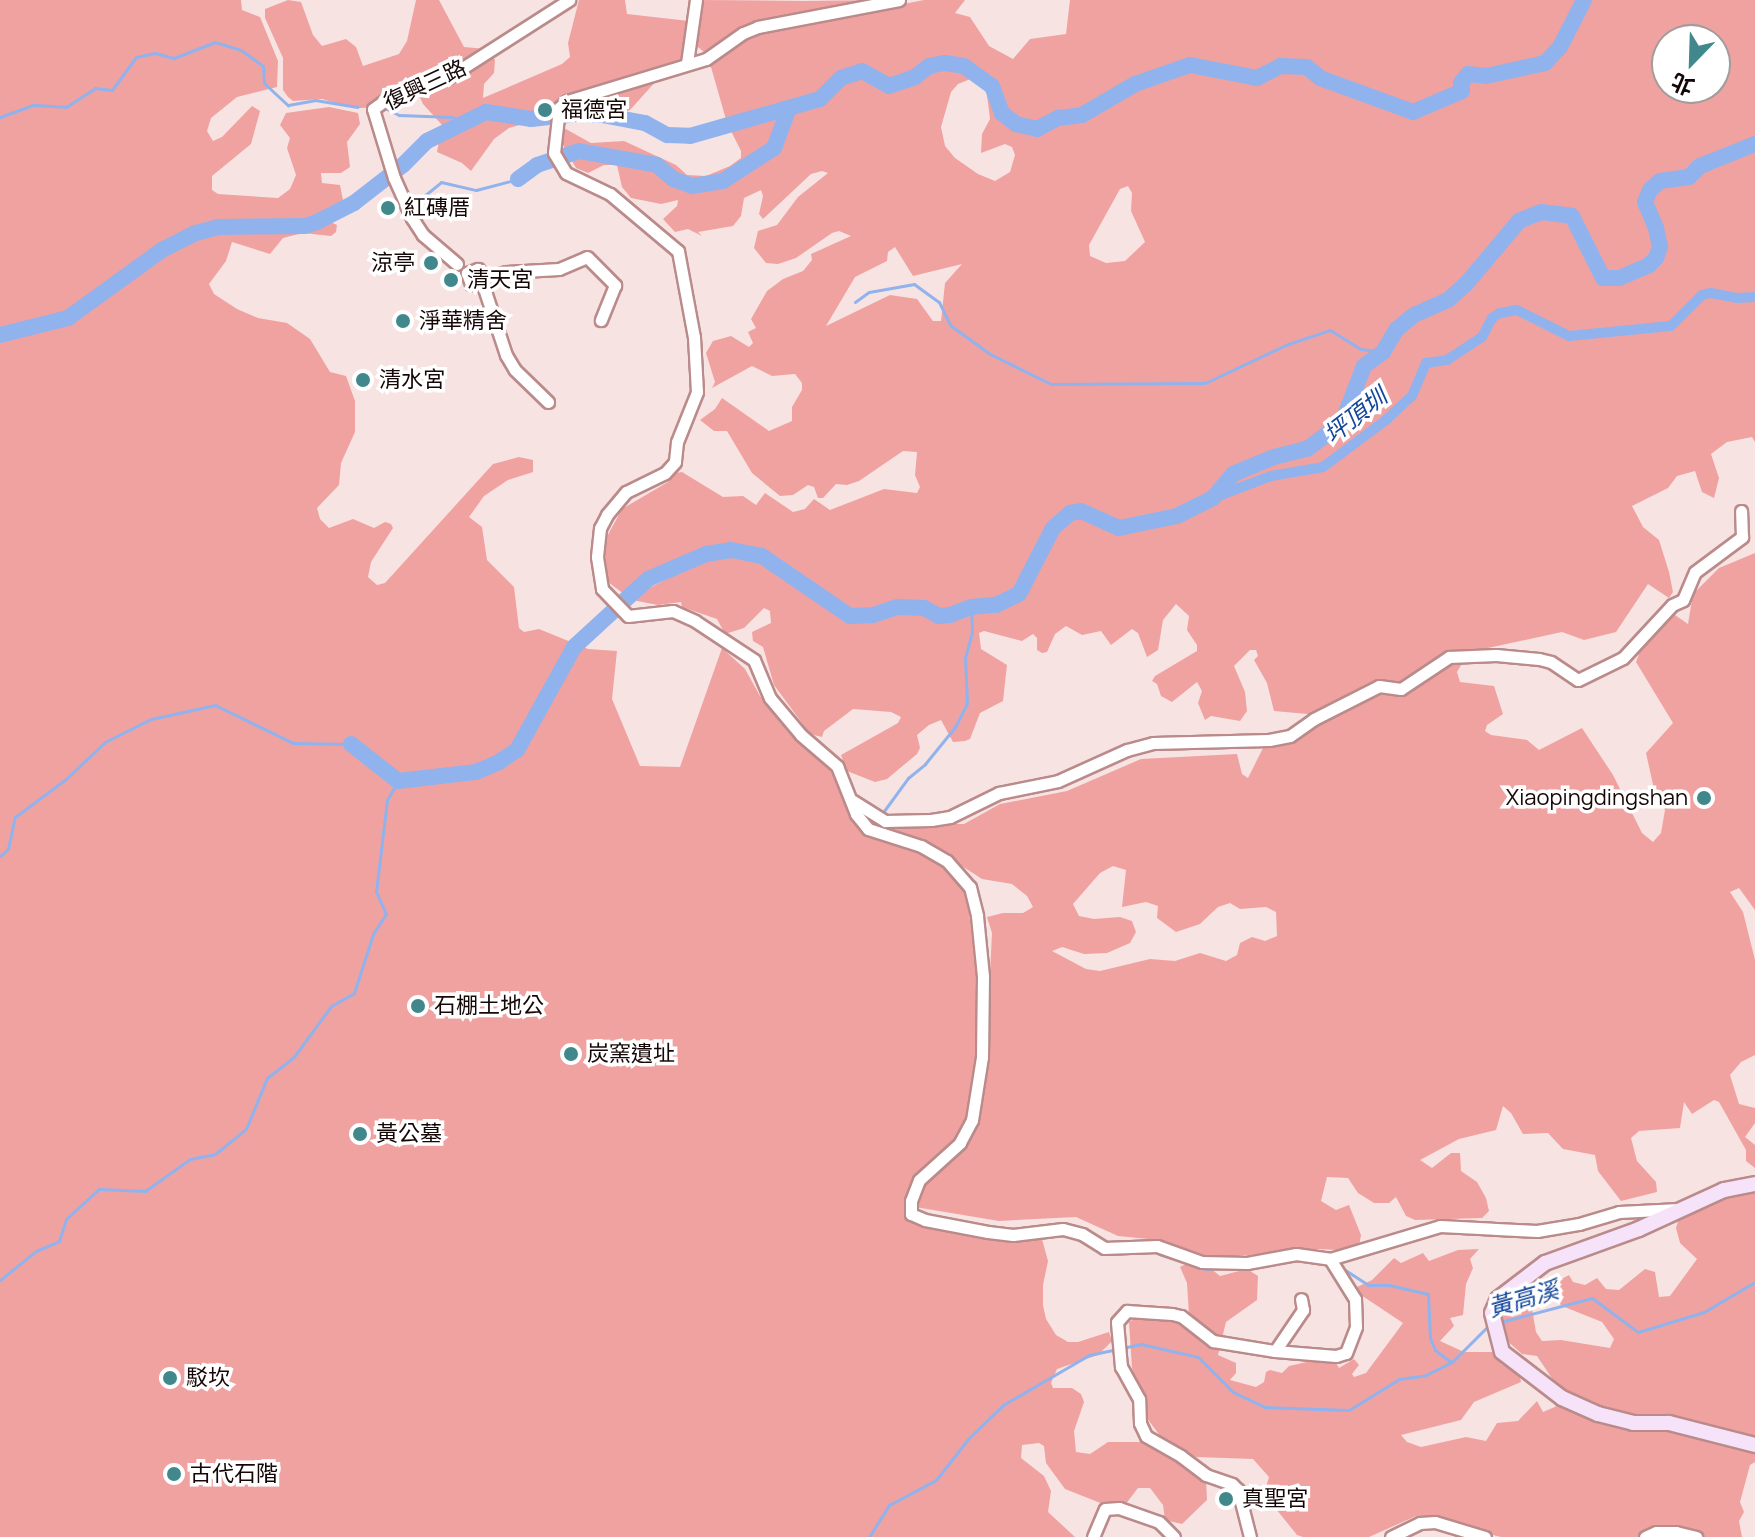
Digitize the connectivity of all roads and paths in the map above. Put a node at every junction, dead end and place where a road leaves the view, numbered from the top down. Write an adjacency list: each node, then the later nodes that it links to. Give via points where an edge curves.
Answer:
1 (569, 0): 5 (street, 復興三路, via 447,78 394,94 373,109 393,174 423,235)
2 (696, 0): 4 (street)
3 (899, 0): 4 (street, via 758,27 706,59)
4 (687, 63): 9 (street, via 567,101 558,118 556,159 566,173 610,194 678,251 694,337 697,392 677,442 675,462 665,473 626,492 600,528 602,589 623,613 673,611 754,660 770,698 837,766)
5 (457, 264)
6 (601, 320): 7 (street, via 615,285 587,257 559,269 506,272 483,280 506,355)
7 (548, 402)
8 (1741, 511): 9 (street, via 1742,537 1695,572 1683,600 1672,605 1623,658 1578,680 1539,659 1449,657 1401,689 1379,686 1290,736 1153,743 1058,781 999,793 950,817 931,820 885,821)
9 (853, 801): 12 (street, via 868,829 921,846 960,873 970,887 977,916 982,1057 972,1120 960,1143 919,1180 911,1214 1001,1234 1063,1229 1104,1248 1157,1246 1202,1262 1247,1263 1296,1254)
10 (1755, 1184): 11 (street, via 1724,1190)
11 (1681, 1209): 12 (street, via 1619,1212 1537,1231 1440,1226); 15 (street, via 1545,1263 1498,1299 1492,1313 1499,1343 1502,1352 1562,1398 1598,1414 1633,1423 1669,1423)
12 (1330, 1259): 14 (street, via 1355,1299 1350,1349 1336,1356)
13 (1301, 1299): 14 (street, via 1303,1310)
14 (1275, 1351): 18 (street, via 1213,1341 1172,1314 1127,1311 1117,1322 1121,1367 1139,1399 1146,1436 1206,1475 1232,1484)
15 (1755, 1445)
16 (1093, 1537): 17 (street, via 1105,1509 1119,1508 1159,1522)
17 (1174, 1537)
18 (1250, 1537)
19 (1391, 1537): 20 (street, via 1435,1522)
20 (1485, 1537)
21 (1645, 1537): 22 (street, via 1676,1532)
22 (1696, 1537)

